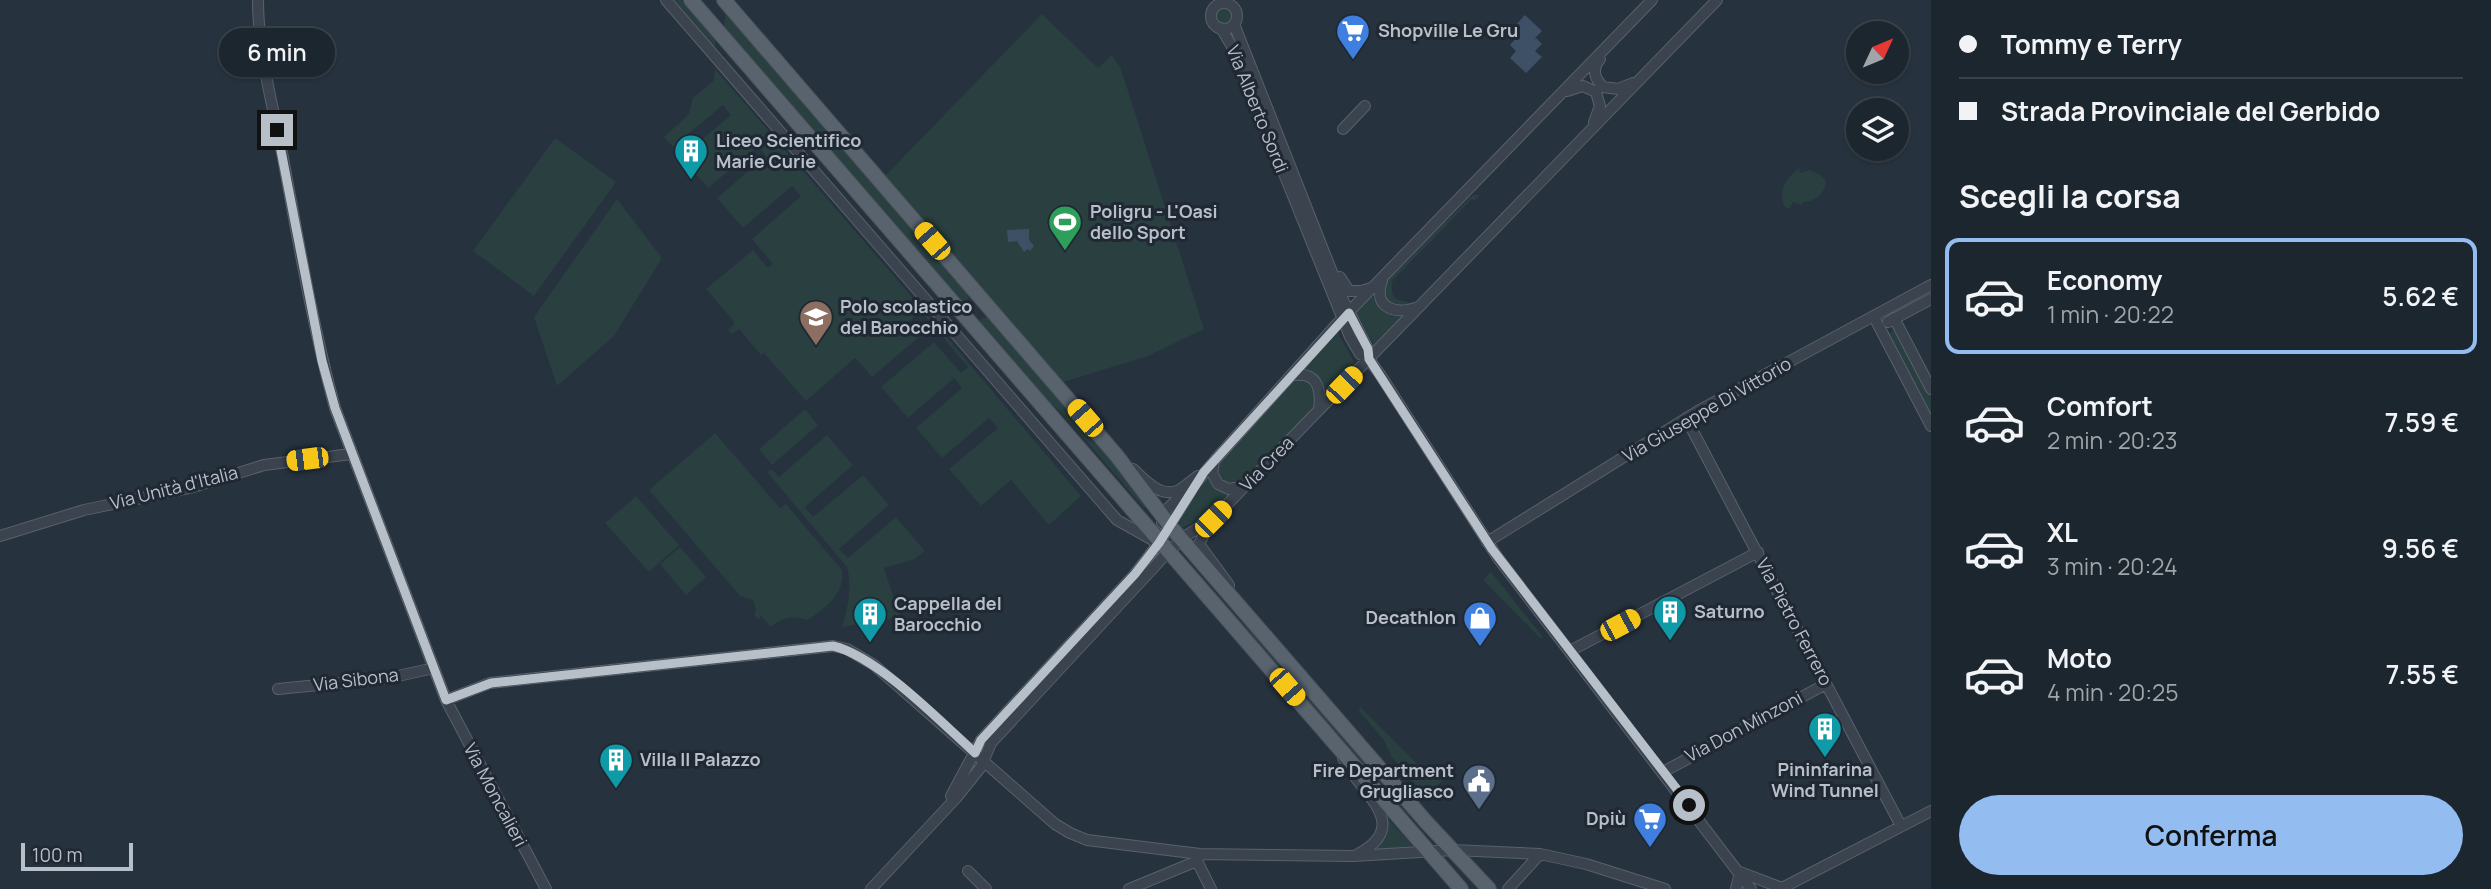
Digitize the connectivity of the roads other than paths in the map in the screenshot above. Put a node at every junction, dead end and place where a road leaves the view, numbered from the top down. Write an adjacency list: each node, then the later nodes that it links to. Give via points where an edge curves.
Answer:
1 (258, 0): 36 (street, Via Moncalieri, via 267,76 317,335)
2 (666, 0): 46 (street, via 1117,520)
3 (691, 0): 27 (main road)
4 (724, 0): 23 (main road)
5 (1652, 0): 10 (street, Via Crea)
6 (1717, 0): 11 (street, Via Crea)
7 (1219, 2): 8 (street, Via Alberto Sordi, via 1232,6); 9 (street, Via Alberto Sordi, via 1212,19)
8 (1234, 24): 9 (street, Via Alberto Sordi); 16 (street, Via Alberto Sordi)
9 (1221, 28): 16 (street, Via Alberto Sordi)
10 (1611, 42): 11 (street, Via Crea, via 1596,64 1594,74 1599,83 1618,89); 12 (street, Via Crea)
11 (1641, 79): 15 (street, Via Crea)
12 (1561, 94): 15 (street, Via Crea, via 1583,86 1596,92 1600,106); 18 (street, Via Crea)
13 (1365, 106): 14 (street)
14 (1343, 129)
15 (1589, 132): 24 (street, Via Crea)
16 (1294, 190): 17 (street, Via Alberto Sordi); 21 (street, Via Alberto Sordi)
17 (1315, 230): 20 (street, Via Alberto Sordi, via 1326,243 1346,288 1355,292); 25 (street, Via Alberto Sordi)
18 (1383, 279): 20 (street, Via Crea); 24 (street, via 1381,298 1390,309 1403,312)
19 (1931, 285): 28 (street, Via Giuseppe Di Vittorio)
20 (1374, 288): 25 (street, Via Crea)
21 (1333, 295): 25 (street, Via Alberto Sordi); 29 (street, Via Crea, via 1332,318)
22 (1931, 299): 26 (street, Via Giuseppe Di Vittorio)
23 (986, 303): 27 (main road); 37 (main road)
24 (1420, 307): 30 (street, Via Crea)
25 (1346, 316): 29 (street, Via Crea); 30 (street, Via Alberto Sordi, via 1368,349)
26 (1894, 318): 28 (street, Via Giuseppe Di Vittorio); 32 (street)
27 (967, 320): 46 (main road)
28 (1877, 321): 34 (street, Via Giuseppe Di Vittorio); 35 (street)
29 (1311, 353): 31 (street, Via Crea)
30 (1369, 359): 33 (street, Via Crea); 45 (street, Via Alberto Sordi)
31 (1290, 376): 33 (street, via 1306,376 1317,383); 38 (street, Via Crea)
32 (1931, 390)
33 (1319, 410): 40 (street, Via Crea)
34 (1686, 418): 45 (street, Via Giuseppe Di Vittorio); 47 (street, Via Pietro Ferrero)
35 (1931, 426)
36 (351, 454): 43 (street, Via Unità d'Italia, via 264,464 190,488 84,510); 50 (street, Via Moncalieri)
37 (1118, 456): 39 (street, via 1162,491 1179,490); 42 (main road)
38 (1215, 460): 39 (street, Via Crea); 40 (street, via 1212,473 1218,484 1229,489)
39 (1204, 472): 42 (street, Via Crea, via 1167,509)
40 (1246, 486): 41 (street, Via Crea)
41 (1213, 519): 44 (street, Via Crea); 48 (street, via 1199,544 1264,625)
42 (1166, 522): 44 (main road); 46 (street)
43 (0, 536)
44 (1182, 540): 46 (street); 48 (main road)
45 (1487, 542): 49 (street, Via Alberto Sordi)
46 (1164, 547): 54 (main road); 55 (street, via 981,740)
47 (1758, 552): 49 (street); 51 (street, Via Pietro Ferrero)
48 (1279, 651): 60 (main road)
49 (1570, 651): 56 (street, Via Alberto Sordi)
50 (434, 668): 52 (street, Via Sibona, via 389,678); 53 (street, Via Moncalieri)
51 (1826, 684): 56 (street, Via Don Minzoni); 58 (street, Via Pietro Ferrero)
52 (278, 689)
53 (446, 700): 55 (street, via 491,683 833,646 874,665); 68 (street, Via Moncalieri)
54 (1340, 749): 59 (main road); 62 (street, via 1349,771 1382,817 1378,839)
55 (979, 757): 63 (street, via 1044,816 1070,833 1104,843); 69 (street, via 973,777 957,797)
56 (1663, 772): 65 (street, Via Alberto Sordi)
57 (1931, 811): 58 (street)
58 (1901, 826): 67 (street)
59 (1428, 850): 60 (street); 62 (street); 73 (main road)
60 (1453, 850): 61 (street); 74 (main road)
61 (1540, 854): 66 (street, via 1586,864); 75 (street)
62 (1354, 856): 63 (street)
63 (1198, 857): 71 (street); 72 (street)
64 (968, 871): 70 (street)
65 (1740, 872): 67 (street); 77 (street); 78 (street, Via Alberto Sordi)
66 (1646, 886): 76 (street)
67 (1781, 888)
68 (546, 889)
69 (872, 889)
70 (986, 889)
71 (1129, 889)
72 (1211, 889)
73 (1461, 889)
74 (1489, 889)
75 (1508, 889)
76 (1665, 889)
77 (1737, 889)
78 (1751, 889)

